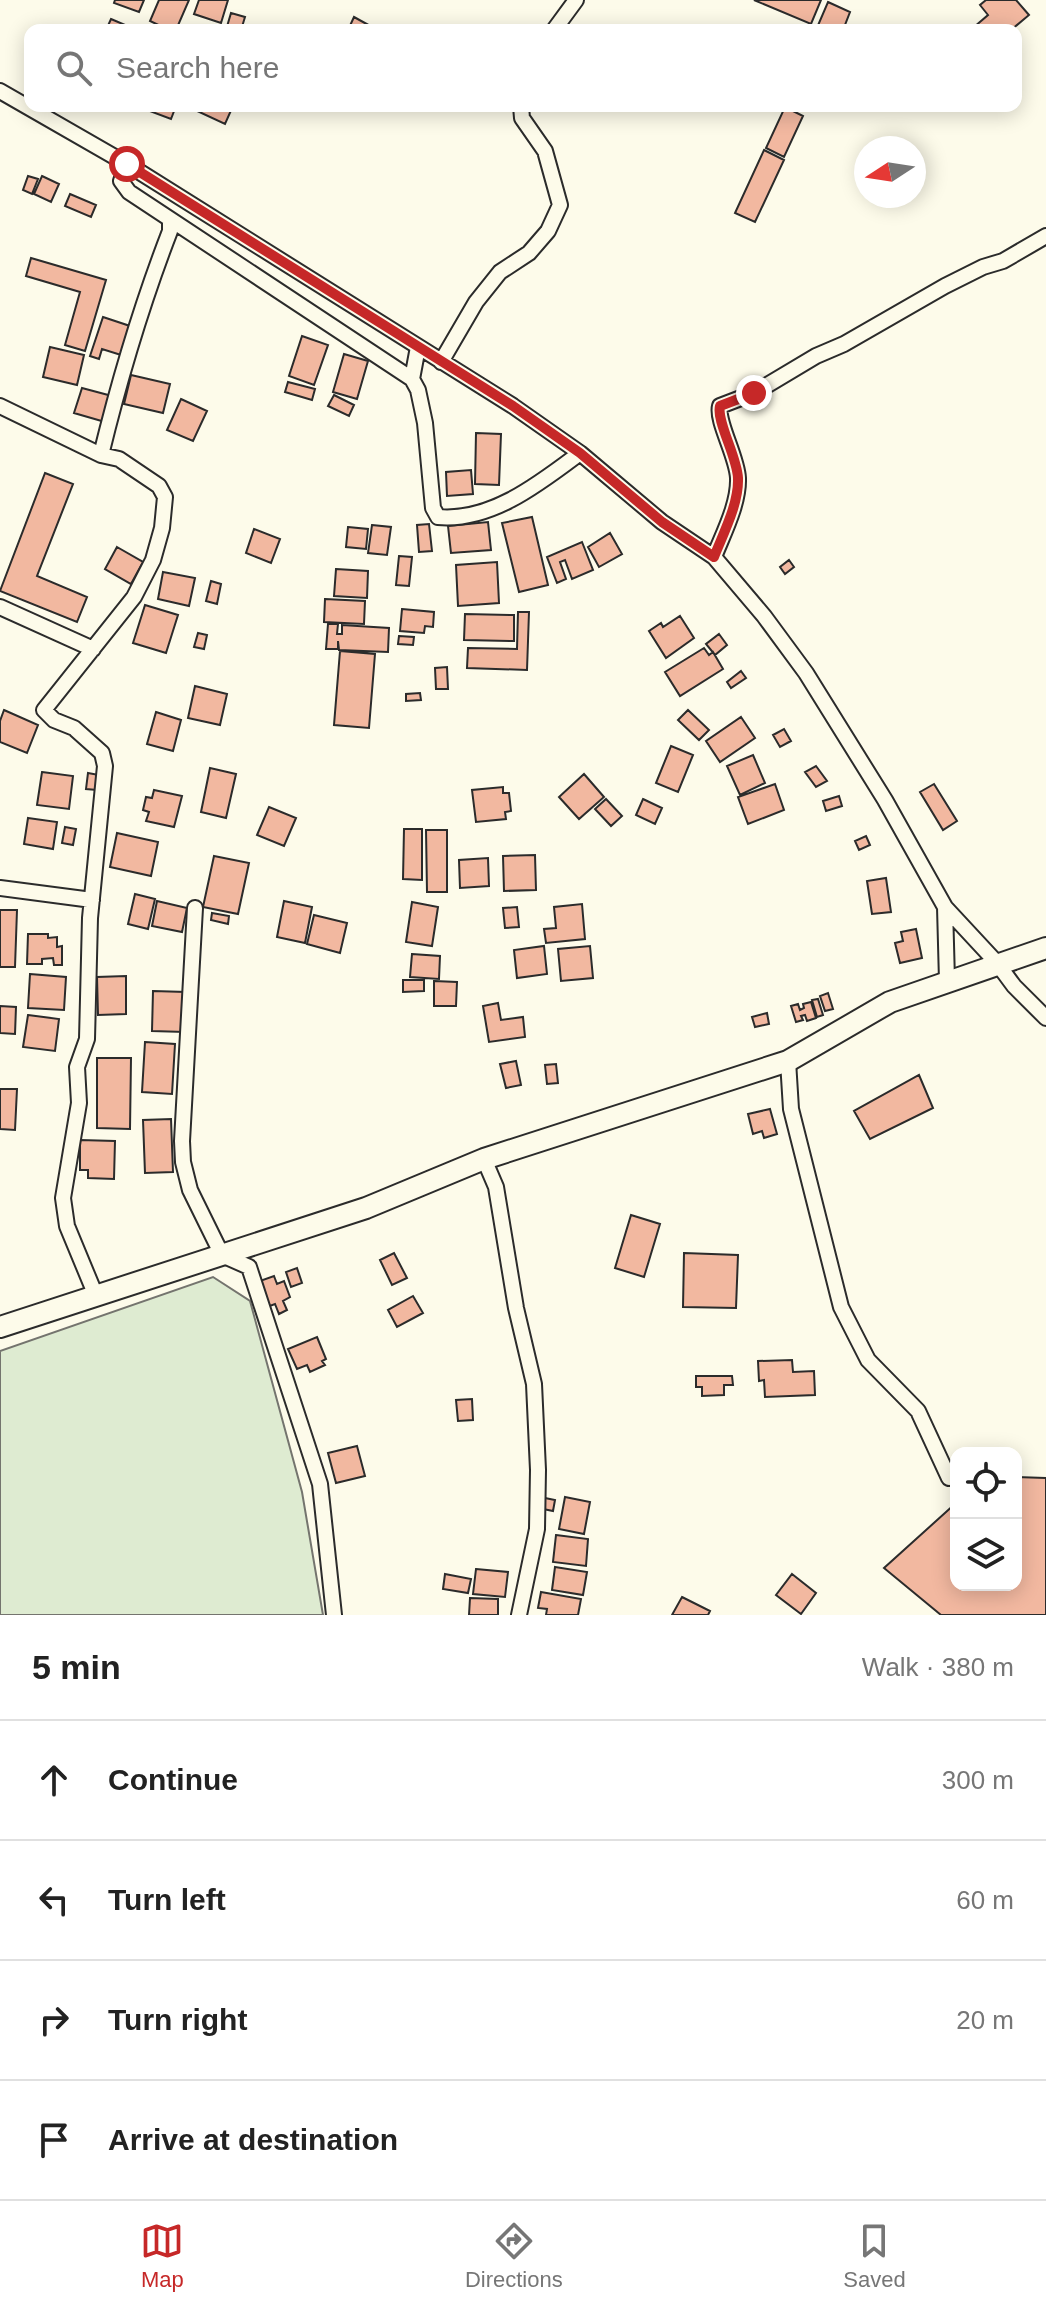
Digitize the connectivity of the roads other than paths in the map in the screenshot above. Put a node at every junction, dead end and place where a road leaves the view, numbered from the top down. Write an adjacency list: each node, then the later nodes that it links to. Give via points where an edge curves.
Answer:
1 (576, 0): 2 (street)
2 (558, 24)
3 (0, 91): 4 (street)
4 (24, 105)
5 (37, 112): 7 (street)
6 (522, 112): 11 (street, via 545,151 560,205 548,231 529,253 500,272 476,302)
7 (127, 164): 8 (street, via 121,181 129,192); 10 (street)
8 (170, 220): 12 (street); 15 (street, via 130,341)
9 (1046, 236): 16 (street, via 754,393 720,406 738,481)
10 (418, 347): 11 (street); 12 (street)
11 (441, 362): 14 (street)
12 (412, 379): 14 (street, via 425,423 438,517 509,500)
13 (0, 406): 15 (street)
14 (580, 453): 16 (street, via 662,522)
15 (101, 455): 18 (street, via 119,459 159,486 165,497 153,560 134,597)
16 (714, 557): 21 (street, via 806,673)
17 (0, 607): 18 (street)
18 (93, 649): 20 (street, via 44,710 102,753 105,785)
19 (0, 888): 20 (street)
20 (92, 900): 30 (street, via 87,1039 77,1067 79,1103 63,1198 67,1226)
21 (945, 907): 24 (street); 25 (street)
22 (195, 908): 29 (street, via 183,1162 195,1204)
23 (1046, 948): 24 (main road)
24 (997, 963): 25 (main road); 26 (street)
25 (947, 981): 27 (main road, via 890,1002)
26 (1046, 1018)
27 (788, 1061): 28 (main road); 32 (street, via 791,1109 841,1307 868,1360 918,1411)
28 (484, 1159): 29 (main road, via 366,1208); 34 (street, via 496,1187 534,1384 537,1529)
29 (222, 1255): 30 (main road); 33 (street, via 249,1267 320,1484)
30 (96, 1296): 31 (main road)
31 (0, 1327)
32 (949, 1478)
33 (334, 1615)
34 (519, 1615)

